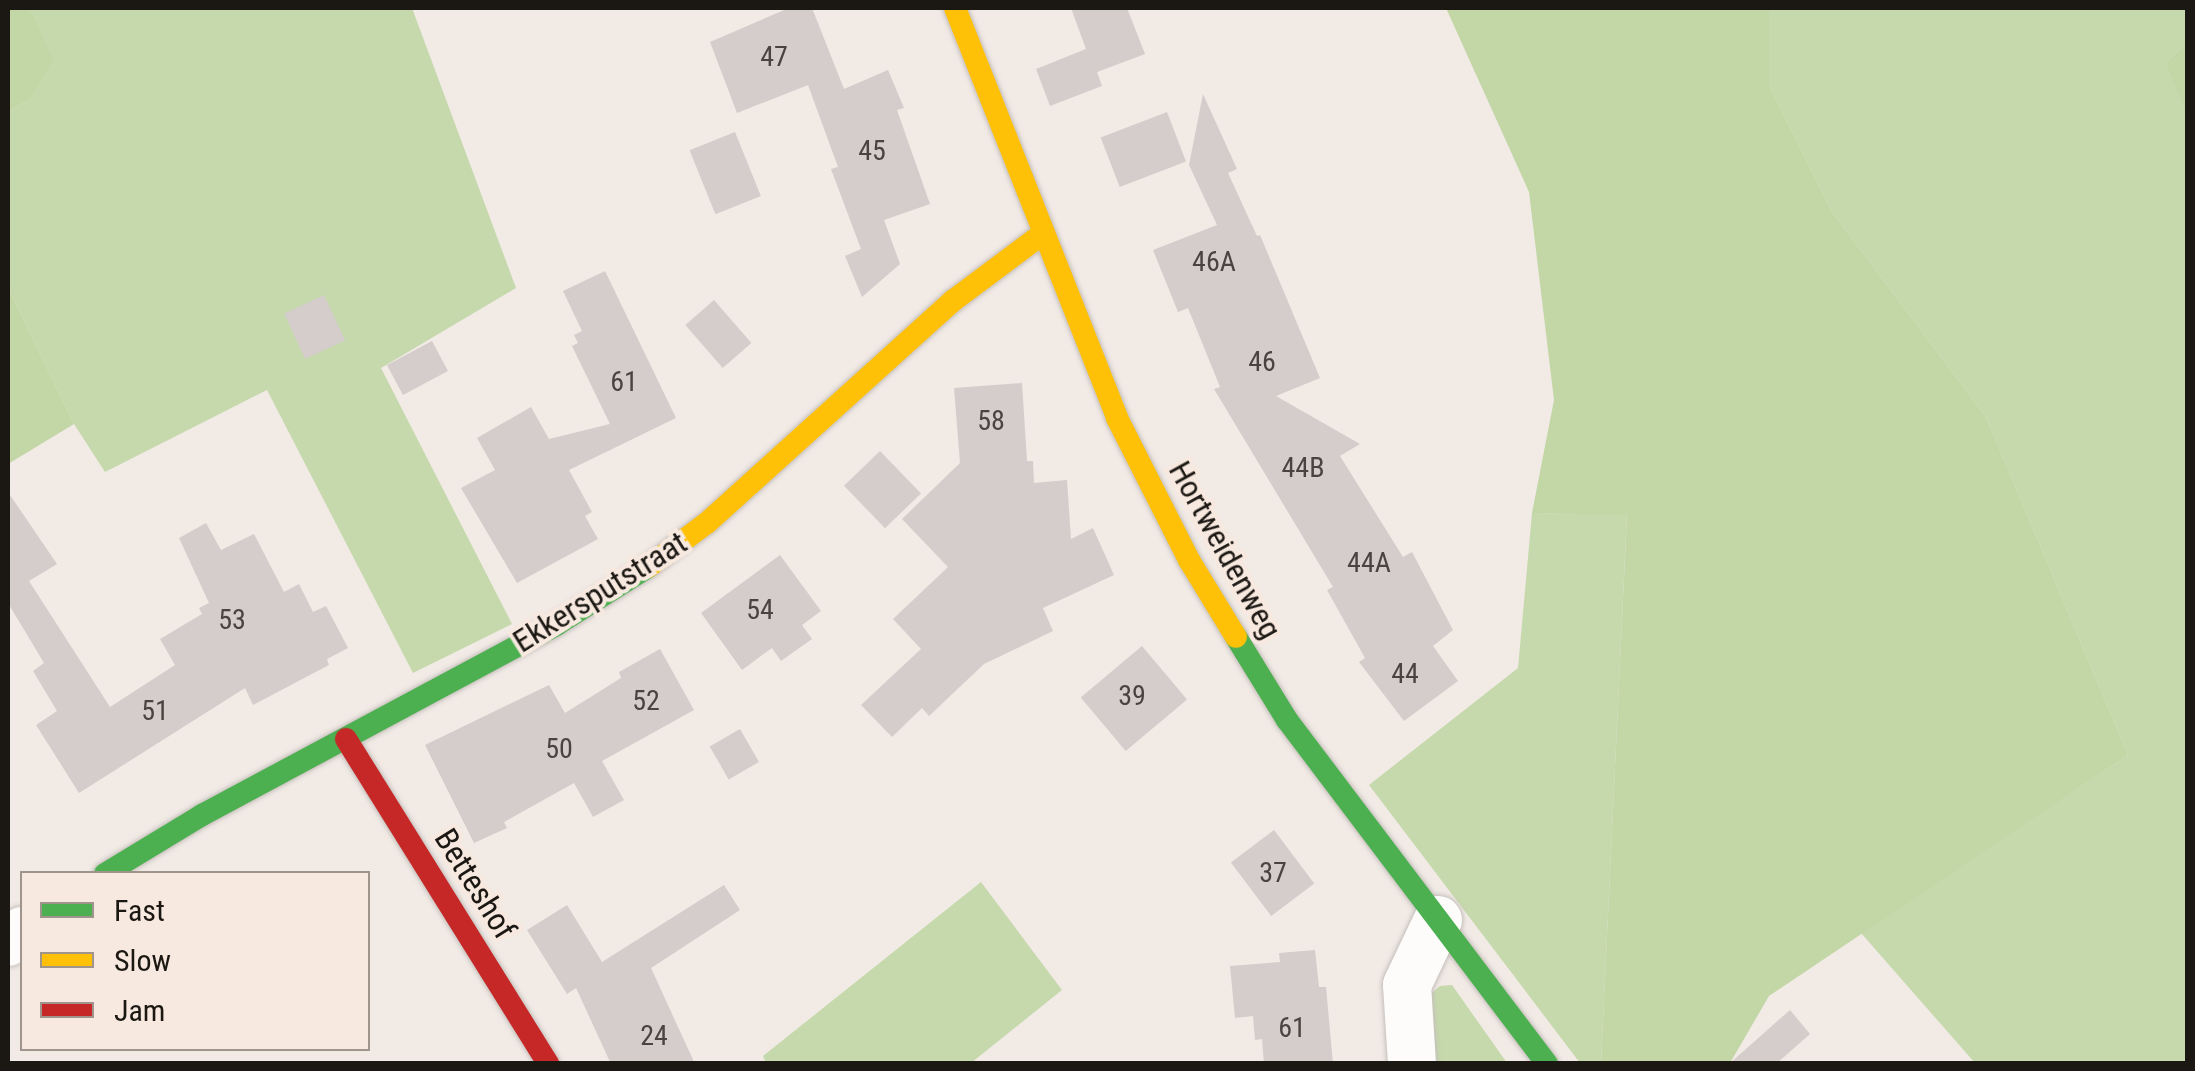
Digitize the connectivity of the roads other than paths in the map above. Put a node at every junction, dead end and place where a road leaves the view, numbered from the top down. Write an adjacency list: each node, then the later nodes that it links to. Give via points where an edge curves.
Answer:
1 (955, 8): 2 (street, Hortweidenweg)
2 (1041, 235): 3 (street, Ekkersputstraat, via 954,300 708,522 630,580); 5 (street, Hortweidenweg, via 1116,418 1188,560 1286,720)
3 (346, 739): 4 (street, Ekkersputstraat); 6 (street, Betteshof)
4 (111, 871)
5 (1438, 920): 7 (street, via 1407,985); 8 (street, Hortweidenweg)
6 (548, 1064)
7 (1412, 1064)
8 (1547, 1064)

